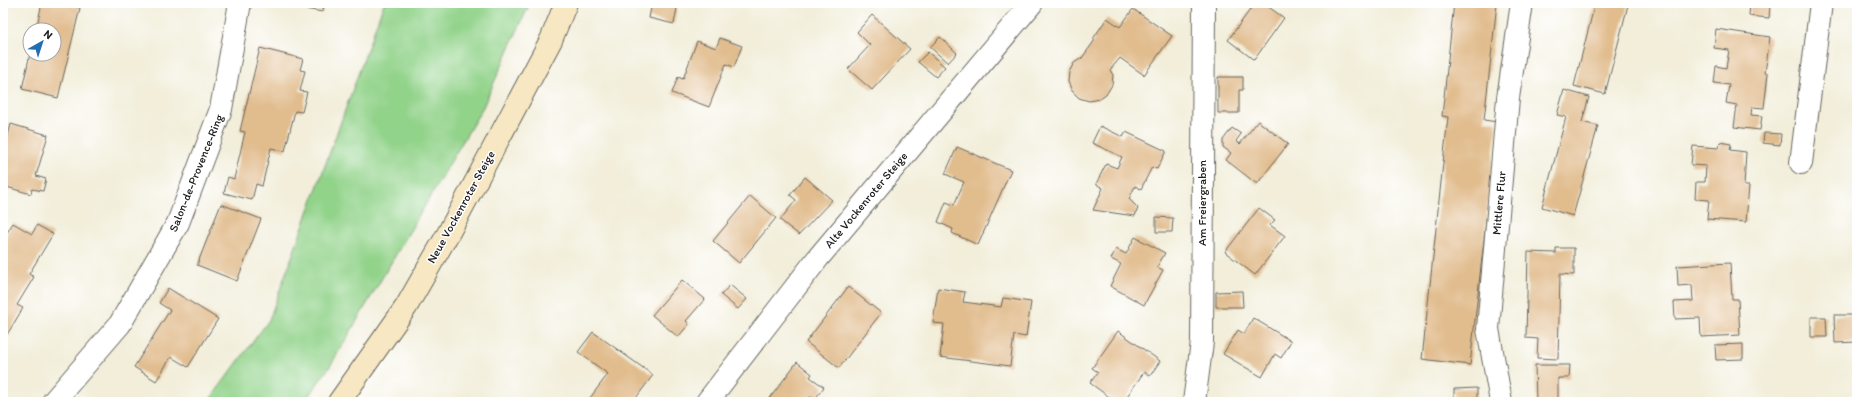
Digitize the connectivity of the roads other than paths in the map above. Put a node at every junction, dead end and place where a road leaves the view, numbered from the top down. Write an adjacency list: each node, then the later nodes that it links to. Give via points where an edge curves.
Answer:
1 (240, 3): 8 (street, Salon-de-Provence-Ring, via 221,109 178,223 120,324)
2 (566, 3): 9 (main road, Neue Vockenroter Steige, via 551,40 414,294)
3 (1032, 3): 10 (street, Alte Vockenroter Steige, via 818,258)
4 (1204, 3): 11 (street, Am Freiergraben, via 1202,342)
5 (1522, 3): 12 (street, Mittlere Flur, via 1508,98 1488,329)
6 (1821, 3): 7 (street)
7 (1801, 163)
8 (53, 402)
9 (339, 402)
10 (707, 402)
11 (1194, 402)
12 (1501, 402)

